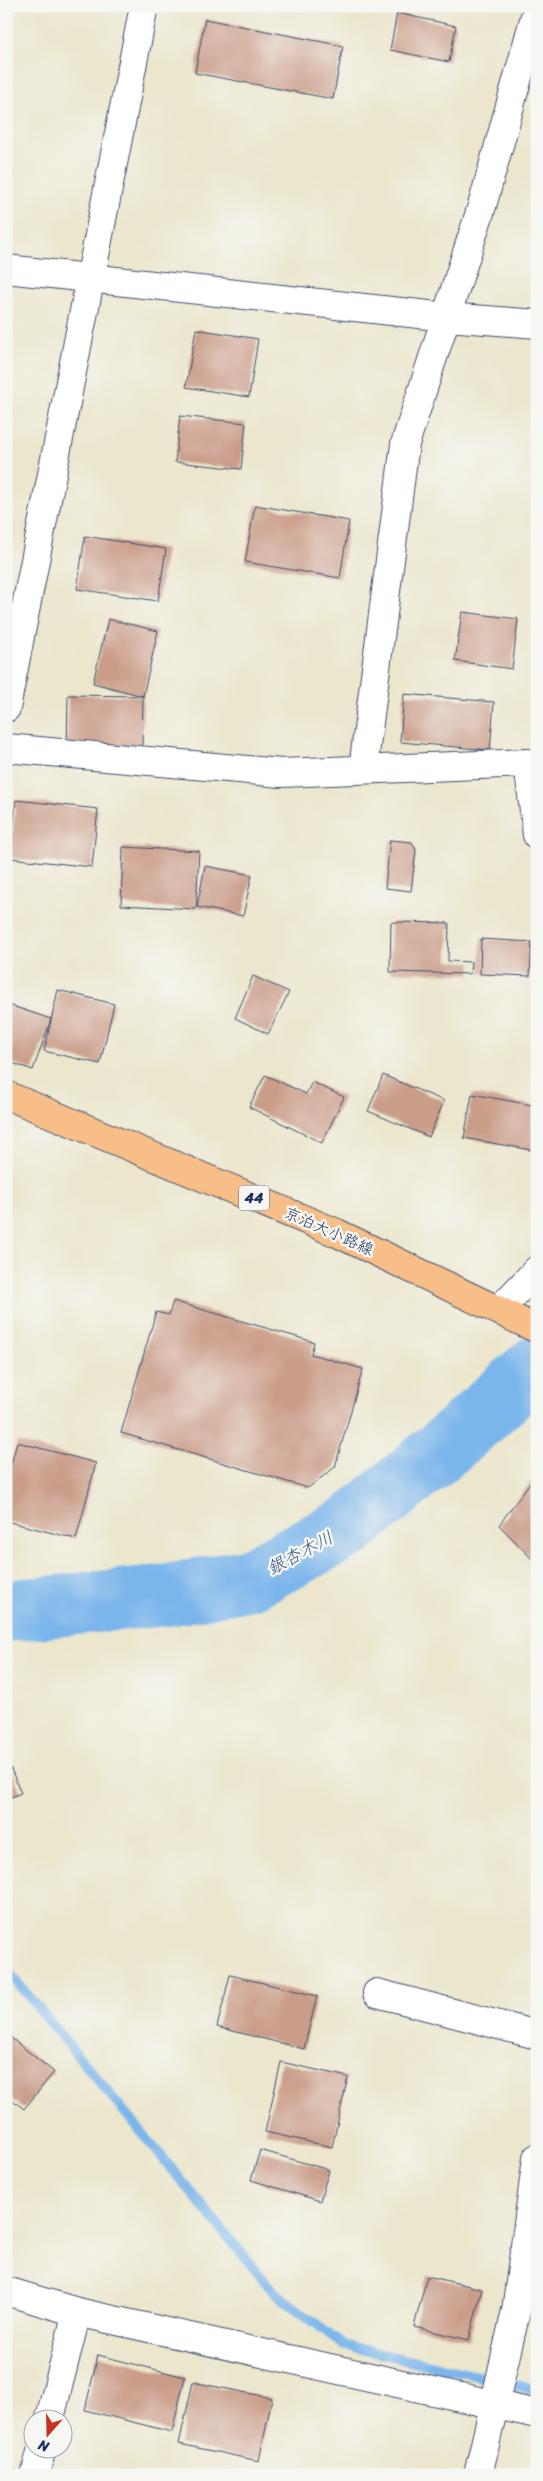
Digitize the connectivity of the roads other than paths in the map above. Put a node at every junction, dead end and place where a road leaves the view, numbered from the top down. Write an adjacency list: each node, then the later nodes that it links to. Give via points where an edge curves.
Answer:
1 (144, 6): 4 (street)
2 (537, 9): 5 (street)
3 (6, 269): 4 (street)
4 (92, 277): 5 (street); 7 (street)
5 (447, 317): 6 (street); 9 (street, via 405,444)
6 (537, 324)
7 (6, 708)
8 (6, 748): 9 (street, via 281,774)
9 (363, 769): 10 (street, via 528,763)
10 (537, 835)
11 (6, 1095): 13 (main road, 京泊大小路線 / 44, via 337,1233)
12 (537, 1270): 13 (street)
13 (499, 1310): 14 (main road, 京泊大小路線 / 44)
14 (530, 1326)
15 (377, 1992): 16 (street)
16 (537, 2035)
17 (537, 2158): 20 (street, via 516,2311)
18 (6, 2291): 19 (street)
19 (77, 2312): 20 (street); 21 (street)
20 (495, 2404): 22 (street); 25 (street)
21 (53, 2408)
22 (537, 2414)
23 (39, 2458): 24 (street)
24 (35, 2475)
25 (478, 2475)

